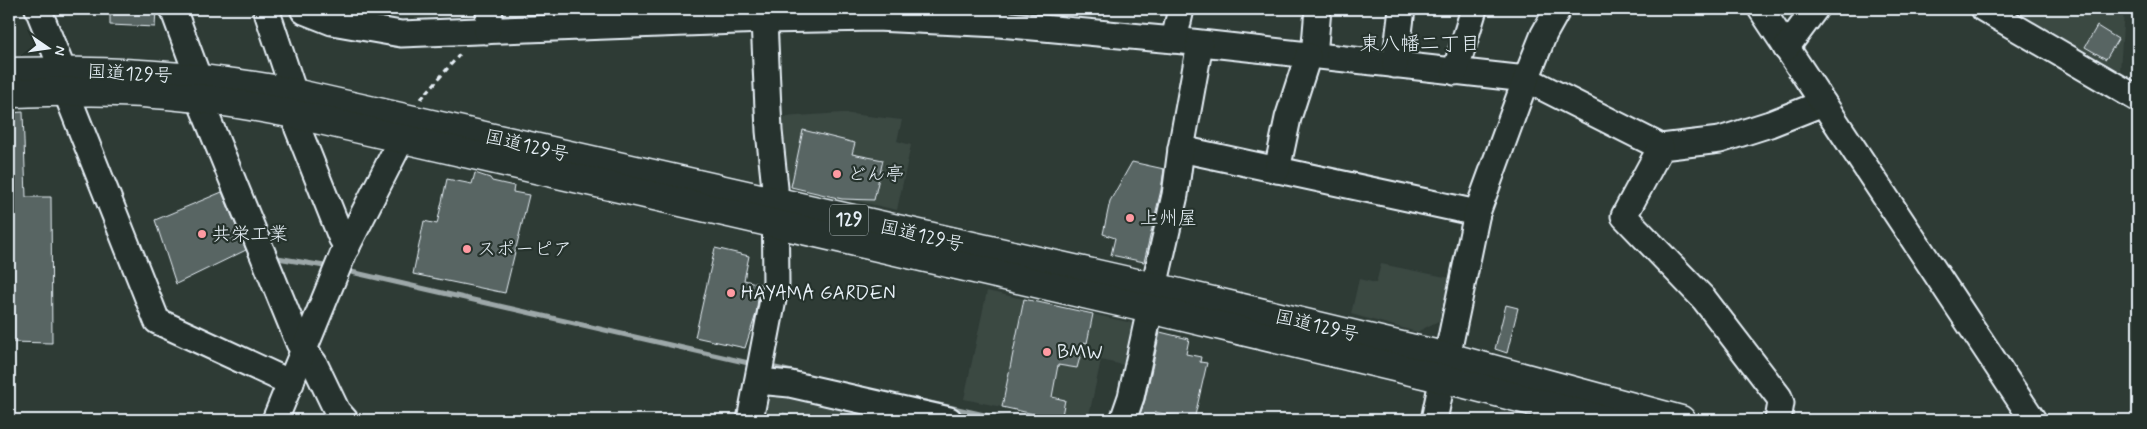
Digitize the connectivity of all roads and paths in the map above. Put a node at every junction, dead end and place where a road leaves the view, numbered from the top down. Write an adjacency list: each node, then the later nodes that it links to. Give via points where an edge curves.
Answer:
1 (38, 9): 26 (street)
2 (172, 9): 27 (street)
3 (266, 9): 30 (street)
4 (1181, 9): 18 (street)
5 (1318, 9): 21 (street)
6 (1402, 9): 22 (street)
7 (1474, 9): 24 (street)
8 (1558, 9): 25 (street)
9 (1760, 9): 20 (street)
10 (1815, 9): 20 (street)
11 (311, 11): 17 (street, via 332,22 401,34)
12 (1995, 12): 29 (street)
13 (798, 14): 14 (street); 16 (street)
14 (876, 14): 15 (street)
15 (1000, 16): 18 (street)
16 (751, 17): 17 (street); 37 (street, via 769,131)
17 (486, 24): 32 (path)
18 (1174, 40): 19 (street)
19 (1200, 44): 21 (street); 35 (street)
20 (1786, 48): 31 (street)
21 (1311, 56): 22 (street); 36 (street, via 1288,118)
22 (1395, 65): 24 (street)
23 (9, 72): 26 (highway, 国道129号 / 129)
24 (1455, 72): 25 (street)
25 (1526, 79): 34 (street); 38 (street)
26 (64, 81): 27 (highway, 国道129号 / 129, via 112,71); 28 (highway, 国道129号 / 129); 44 (street, via 157,321)
27 (199, 87): 30 (highway, 国道129号 / 129); 41 (street)
28 (9, 93)
29 (2138, 99)
30 (294, 103): 33 (highway, 国道129号 / 129); 37 (highway, 国道129号 / 129); 39 (street, via 309,156)
31 (1823, 103): 34 (street, via 1720,140); 54 (street)
32 (415, 106)
33 (401, 140): 37 (highway, 国道129号 / 129); 39 (street)
34 (1661, 147): 53 (street, via 1624,216 1704,299 1779,397)
35 (1181, 149): 36 (street); 40 (street, via 1175,195)
36 (1277, 170): 38 (street)
37 (776, 213): 40 (highway, 国道129号 / 129); 43 (street, via 776,284)
38 (1477, 213): 42 (street)
39 (347, 247): 41 (street)
40 (1152, 298): 42 (highway, 国道129号 / 129); 49 (street)
41 (304, 352): 44 (street); 46 (street, via 314,363 337,411)
42 (1446, 368): 50 (street); 51 (highway, 国道129号 / 129); 52 (highway, 国道129号 / 129)
43 (758, 381): 47 (street); 48 (street, via 790,384)
44 (291, 383): 45 (street)
45 (275, 420)
46 (345, 420)
47 (750, 420)
48 (949, 420)
49 (1123, 420)
50 (1434, 420)
51 (1605, 420)
52 (1681, 420)
53 (1778, 420)
54 (2032, 420)

